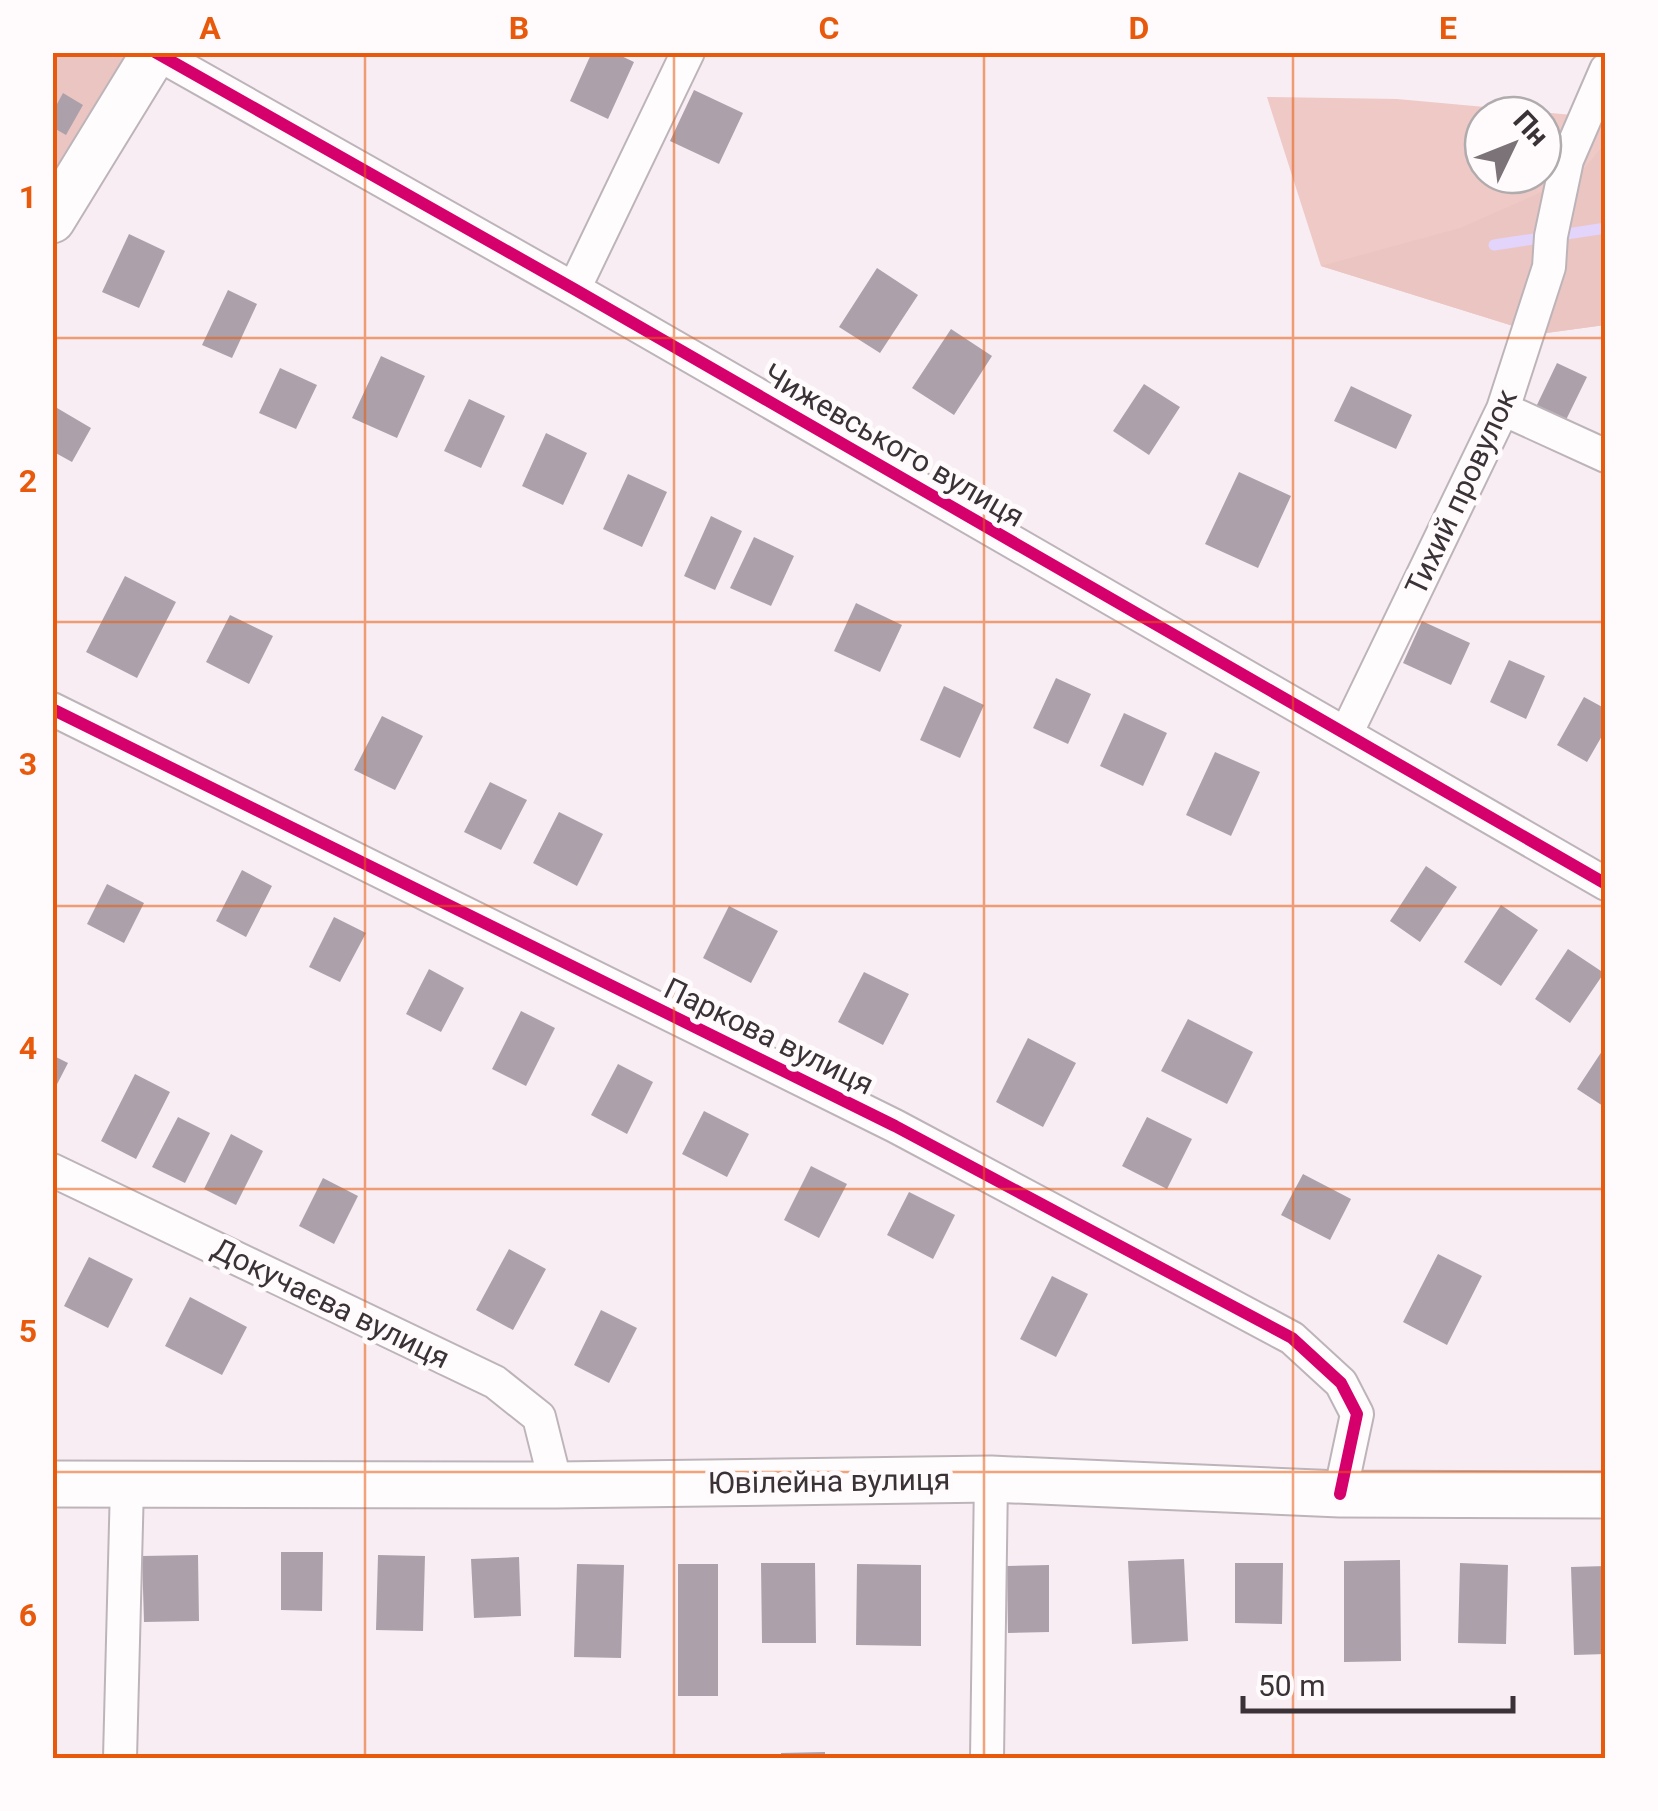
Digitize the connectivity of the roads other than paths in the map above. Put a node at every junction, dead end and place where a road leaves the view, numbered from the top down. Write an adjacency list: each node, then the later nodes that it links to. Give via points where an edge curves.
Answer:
1 (688, 52): 5 (street)
2 (156, 53): 4 (street); 5 (street, Чижевського вулиця)
3 (1606, 70): 6 (street, Тихий провулок, via 1567,160 1549,267)
4 (52, 220)
5 (574, 289): 9 (street, Чижевського вулиця)
6 (1503, 409): 7 (street); 9 (street, Тихий провулок)
7 (1606, 456)
8 (52, 710): 16 (street, Паркова вулиця, via 894,1126 1292,1338 1342,1383 1358,1414)
9 (1346, 734): 10 (street, Чижевського вулиця)
10 (1606, 884)
11 (52, 1170): 15 (street, Докучаєва вулиця, via 495,1382 539,1418)
12 (991, 1479): 15 (street, Ювілейна вулиця); 16 (street, Ювілейна вулиця); 19 (street)
13 (52, 1484): 14 (street, Ювілейна вулиця)
14 (127, 1485): 15 (street, Ювілейна вулиця); 18 (street)
15 (556, 1485)
16 (1340, 1494): 17 (street, Ювілейна вулиця)
17 (1606, 1494)
18 (120, 1758)
19 (987, 1758)

